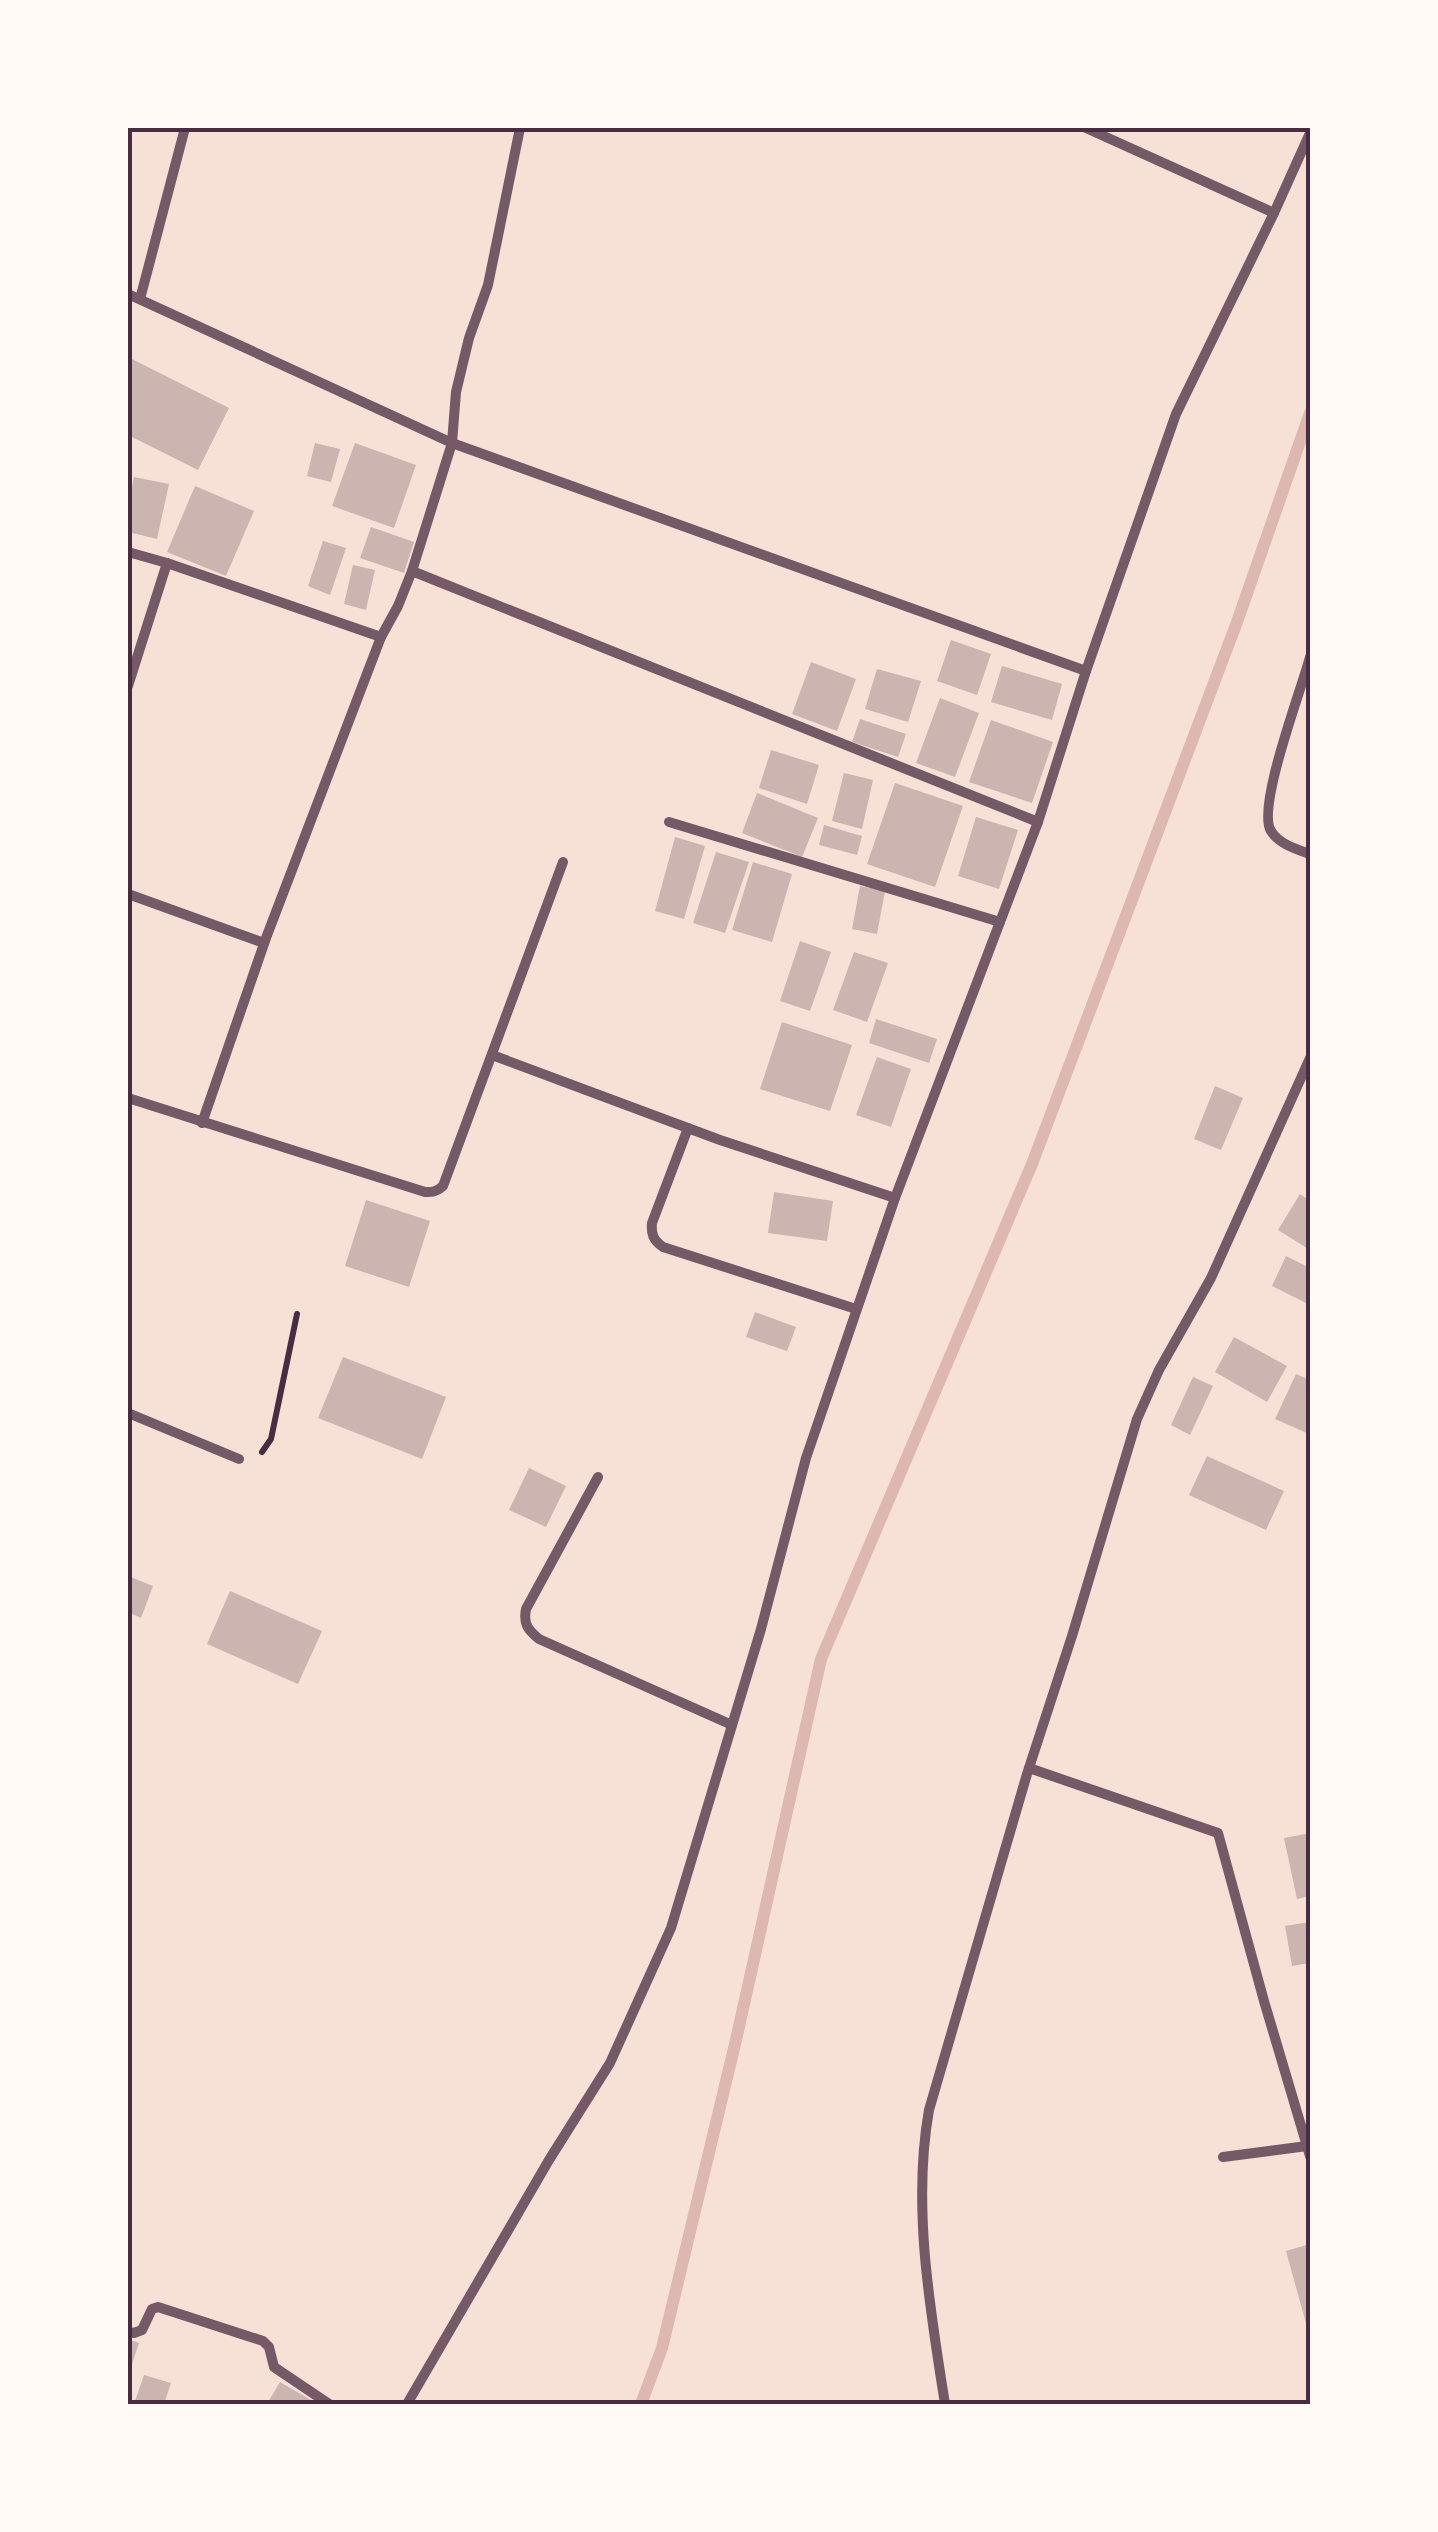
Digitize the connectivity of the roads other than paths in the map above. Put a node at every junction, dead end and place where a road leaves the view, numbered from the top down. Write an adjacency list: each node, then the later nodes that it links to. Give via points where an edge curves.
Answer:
1 (185, 128): 7 (street)
2 (520, 128): 8 (street, via 488,285 456,392)
3 (1086, 128): 5 (street)
4 (1310, 133): 5 (street)
5 (1274, 213): 14 (street, via 1176,414)
6 (128, 294): 7 (street)
7 (140, 299): 8 (street)
8 (452, 443): 11 (street); 14 (street)
9 (128, 552): 10 (street)
10 (167, 563): 12 (street); 15 (street)
11 (412, 572): 12 (street); 17 (street)
12 (381, 637): 22 (street)
13 (1310, 657): 18 (street, via 1266,819 1280,842)
14 (1086, 670): 17 (street)
15 (128, 686)
16 (670, 822): 21 (street)
17 (1038, 822): 21 (street)
18 (1310, 854)
19 (564, 862): 23 (street)
20 (128, 894): 22 (street)
21 (1000, 922): 28 (street)
22 (264, 942): 26 (street)
23 (492, 1054): 26 (street, via 442,1186 433,1192); 27 (street)
24 (1310, 1058): 34 (street, via 1212,1278 1137,1419)
25 (128, 1098): 26 (street)
26 (202, 1122)
27 (688, 1128): 28 (street); 29 (street, via 652,1222 656,1242)
28 (895, 1198): 29 (street)
29 (856, 1310): 33 (street, via 806,1458)
30 (128, 1413): 31 (street)
31 (240, 1459)
32 (598, 1476): 33 (street, via 526,1609 528,1630)
33 (732, 1726): 39 (street, via 671,1928 610,2063)
34 (1029, 1768): 35 (street, via 1218,1833); 40 (street, via 922,2153 924,2239)
35 (1309, 2151): 36 (street)
36 (1224, 2157)
37 (128, 2332): 38 (street, via 142,2330 158,2307 263,2341 274,2367)
38 (329, 2404)
39 (407, 2404)
40 (945, 2404)

